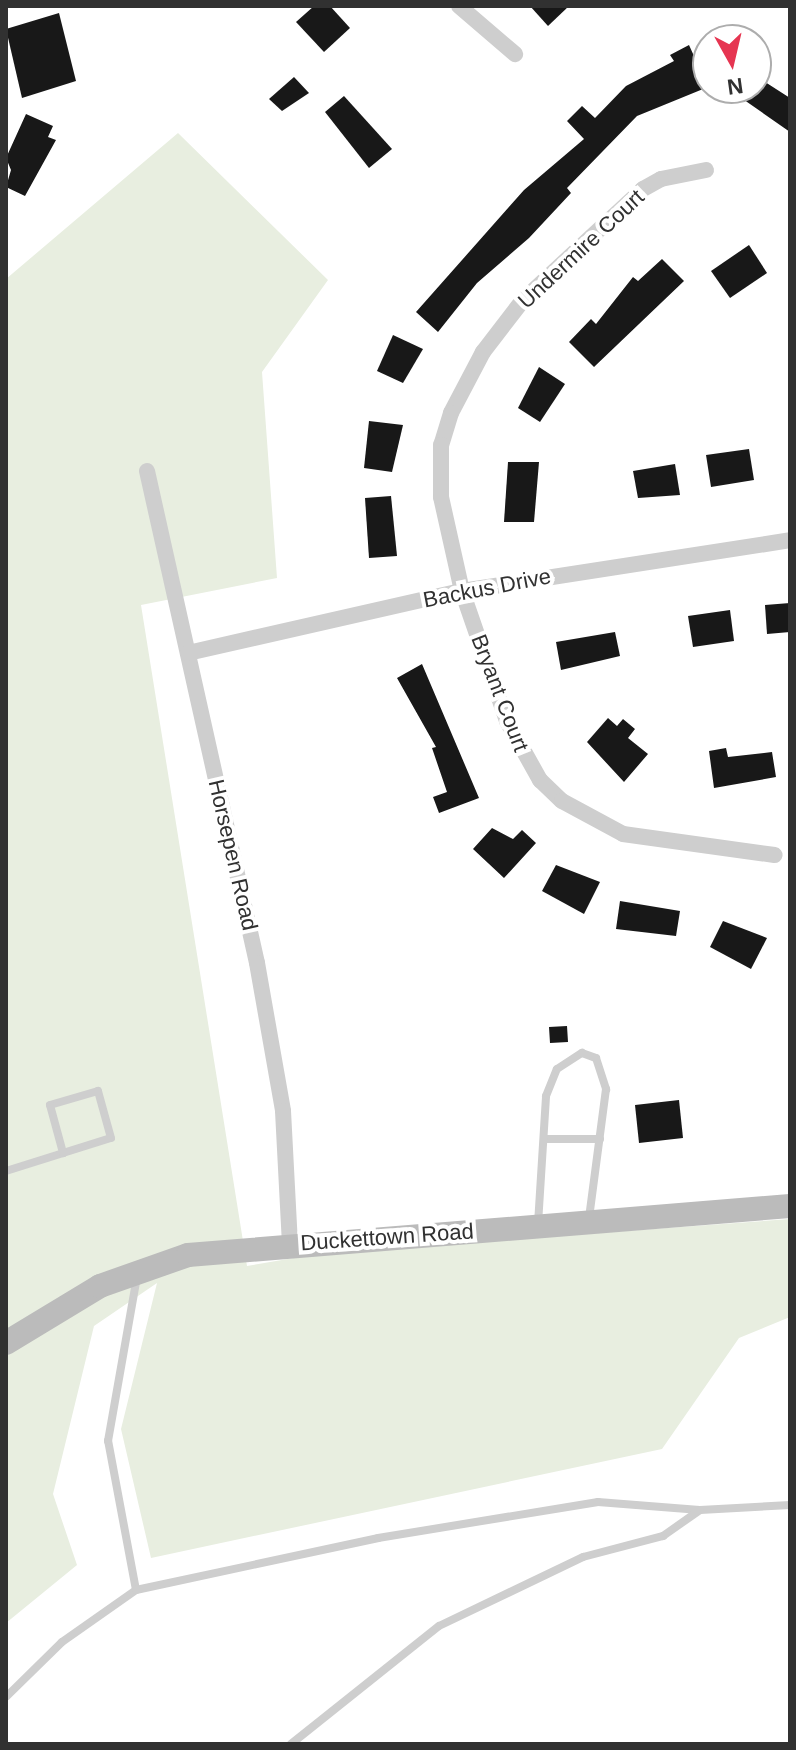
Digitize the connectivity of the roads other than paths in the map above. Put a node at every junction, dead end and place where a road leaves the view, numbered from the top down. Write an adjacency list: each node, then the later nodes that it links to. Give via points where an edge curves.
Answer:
1 (459, 6): 2 (street)
2 (515, 54)
3 (706, 170): 6 (street, Undermire Court, via 661,179 585,240 523,300 462,385 441,445 440,472)
4 (147, 471): 7 (street, Horsepen Road)
5 (790, 540): 6 (street, Backus Drive)
6 (462, 591): 7 (street, Backus Drive); 8 (street, Bryant Court, via 507,721 532,769 562,801 623,834)
7 (188, 653): 16 (street, Horsepen Road, via 281,1096)
8 (775, 855)
9 (547, 1139): 10 (lane); 10 (lane, via 546,1096 557,1069 582,1053 596,1058 604,1071); 15 (lane)
10 (600, 1139): 14 (lane)
11 (63, 1153): 11 (lane, via 111,1138 98,1091 50,1105); 12 (lane)
12 (6, 1171)
13 (790, 1206): 14 (street, Duckettown Road)
14 (588, 1222): 15 (street, Duckettown Road)
15 (538, 1226): 16 (street, Duckettown Road)
16 (290, 1244): 17 (street, Duckettown Road, via 201,1253)
17 (137, 1269): 18 (street, Duckettown Road); 21 (lane, via 108,1441)
18 (6, 1343)
19 (790, 1505): 20 (lane)
20 (700, 1510): 21 (lane, via 598,1502 378,1538); 23 (lane, via 663,1536 583,1557 439,1626)
21 (136, 1590): 22 (lane, via 62,1642)
22 (6, 1697)
23 (291, 1744)

